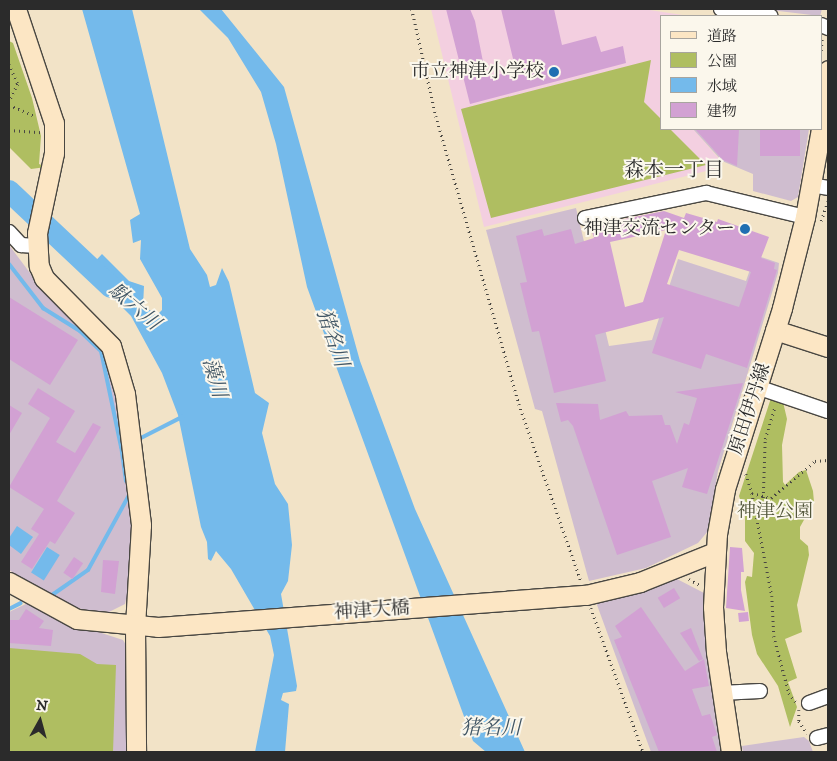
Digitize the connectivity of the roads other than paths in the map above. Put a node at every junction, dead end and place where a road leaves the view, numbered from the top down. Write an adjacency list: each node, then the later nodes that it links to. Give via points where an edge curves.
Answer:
1 (720, 9): 2 (street)
2 (741, 10): 4 (street)
3 (14, 12): 11 (street, via 46,96 48,124 56,143)
4 (766, 15)
5 (828, 70): 6 (street, 原田伊丹線)
6 (825, 124): 7 (street, 原田伊丹線)
7 (820, 186): 8 (street, 原田伊丹線)
8 (804, 217): 9 (street, via 706,193); 12 (street, 原田伊丹線)
9 (585, 218)
10 (9, 232): 11 (street, via 21,245)
11 (36, 240): 18 (street, via 44,278 101,333 117,358 140,494)
12 (775, 330): 13 (street); 14 (street, 原田伊丹線)
13 (828, 347)
14 (757, 388): 15 (street); 16 (street, 原田伊丹線, via 725,490)
15 (828, 411)
16 (715, 552): 18 (street, 神津大橋, via 640,582 586,595); 20 (street, 原田伊丹線, via 713,607)
17 (9, 582): 18 (street, 神津大橋, via 49,607 77,619)
18 (135, 627): 23 (street)
19 (760, 691): 20 (street)
20 (721, 692): 24 (street, 原田伊丹線)
21 (828, 696): 22 (street)
22 (808, 703)
23 (136, 752)
24 (731, 752)

